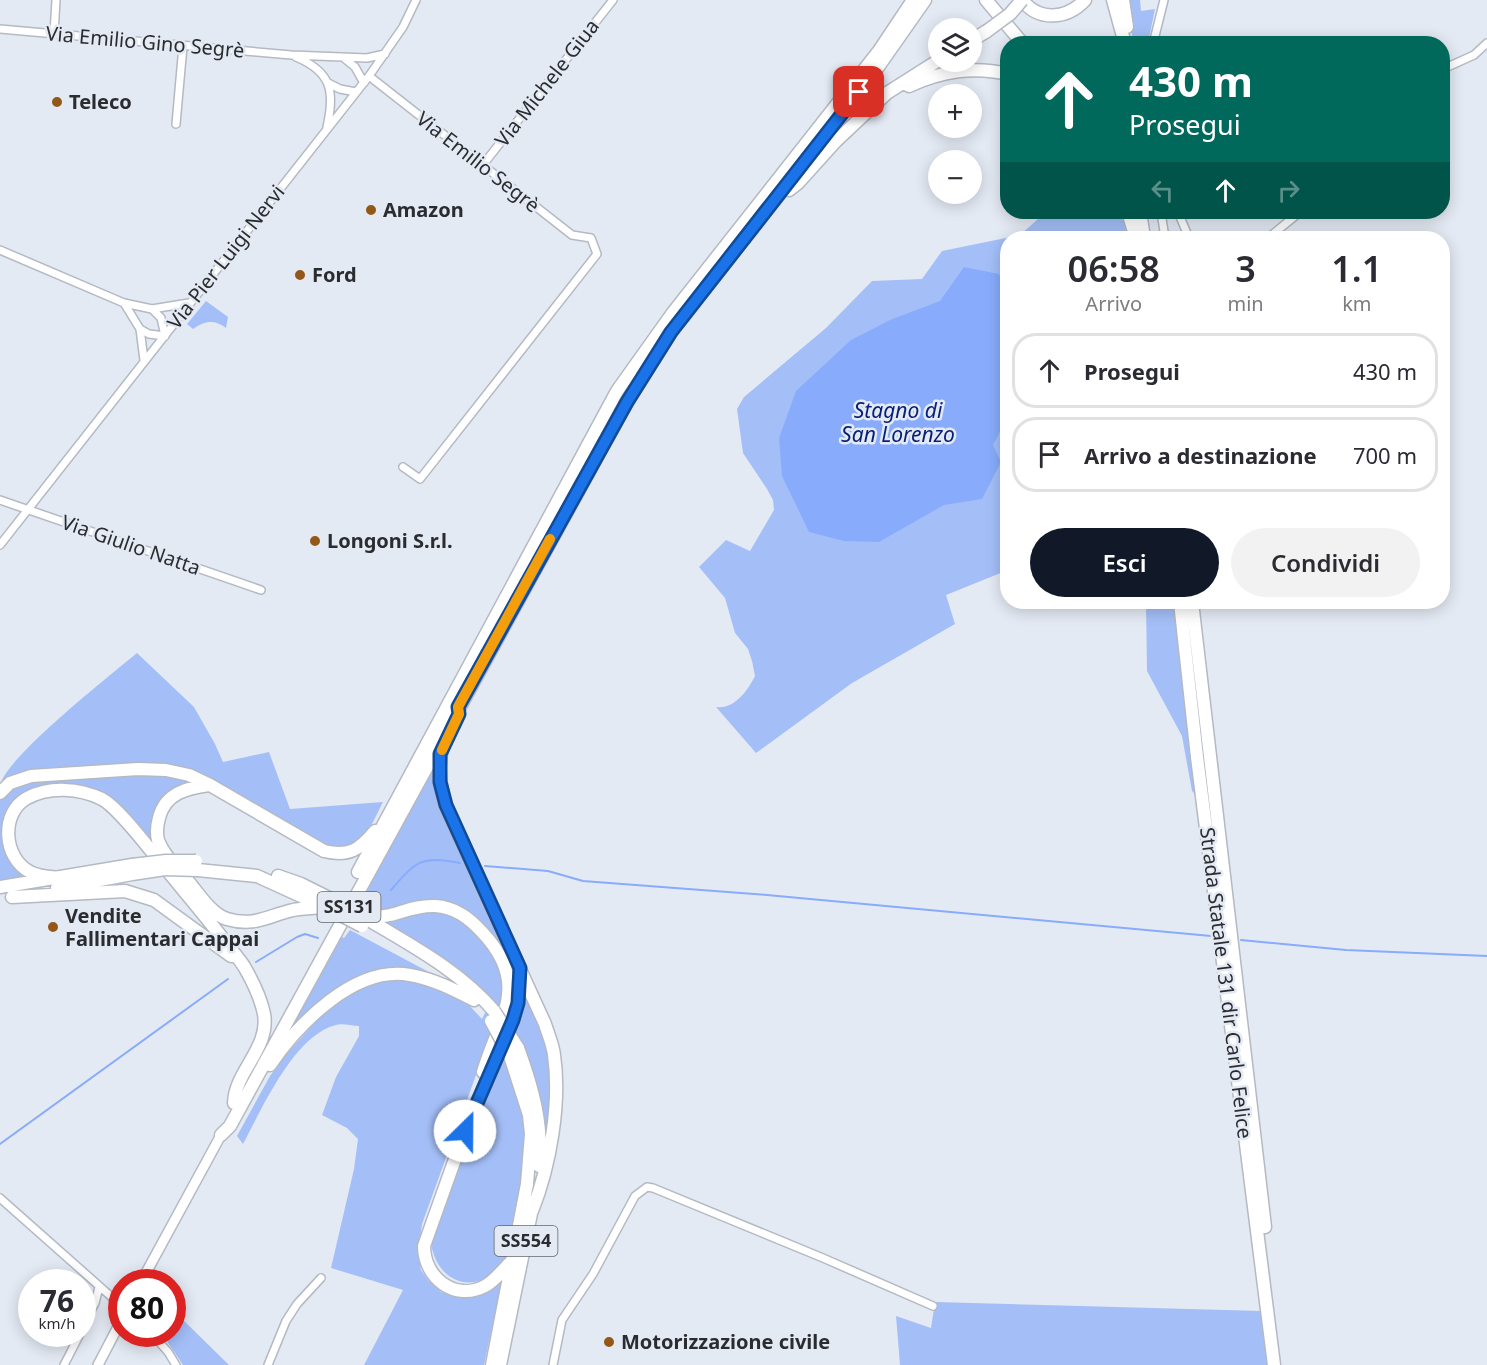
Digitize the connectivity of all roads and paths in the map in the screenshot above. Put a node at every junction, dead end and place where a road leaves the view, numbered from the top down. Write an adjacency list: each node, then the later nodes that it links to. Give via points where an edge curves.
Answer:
1 (56, 0): 14 (street)
2 (416, 0): 23 (street, Via Pier Luigi Nervi)
3 (613, 0): 35 (street, Via Michele Giua)
4 (905, 0): 36 (highway, via 856,71 800,140)
5 (913, 0): 36 (highway, SS131, via 879,51)
6 (925, 0): 37 (highway, SS131, via 871,77)
7 (986, 0): 16 (highway)
8 (1022, 0): 9 (highway, via 1031,10 1048,15 1073,11); 15 (highway, bridge)
9 (1084, 0)
10 (1111, 0): 17 (highway); 18 (highway)
11 (1123, 0): 19 (highway)
12 (1164, 0): 20 (street)
13 (0, 29): 14 (street, Via Emilio Gino Segrè)
14 (54, 34): 22 (street, Via Emilio Gino Segrè)
15 (982, 34)
16 (1016, 36)
17 (1115, 36)
18 (1123, 36)
19 (1125, 36)
20 (1155, 36)
21 (1487, 43): 26 (street, via 1474,55)
22 (183, 46): 24 (street, Via Emilio Gino Segrè); 33 (street)
23 (386, 54): 25 (street); 29 (street, Via Pier Luigi Nervi)
24 (291, 55): 25 (street); 30 (street, via 318,68)
25 (344, 58): 29 (street, Via Emilio Segrè)
26 (1450, 66)
27 (928, 67): 32 (highway, via 887,93)
28 (1000, 73): 32 (highway, via 974,69 947,72)
29 (366, 80): 31 (street, Via Pier Luigi Nervi); 35 (street, Via Emilio Segrè)
30 (328, 83): 31 (street); 34 (street, via 331,108)
31 (356, 93): 34 (street, Via Pier Luigi Nervi)
32 (877, 104): 37 (highway, via 798,183)
33 (176, 124)
34 (327, 129): 42 (street, Via Pier Luigi Nervi)
35 (482, 166): 47 (street, Via Emilio Segrè, via 572,235 591,238 597,254 420,479)
36 (779, 176): 57 (highway, SS131, via 617,391)
37 (771, 203): 54 (highway, SS131, via 671,332 627,402)
38 (1291, 219): 39 (street)
39 (1277, 231)
40 (0, 250): 41 (street)
41 (124, 303): 43 (street); 44 (street)
42 (189, 303): 43 (street); 45 (street, Via Pier Luigi Nervi)
43 (153, 309): 45 (street, via 161,318)
44 (140, 328): 45 (street); 46 (street)
45 (165, 336): 46 (street, Via Pier Luigi Nervi)
46 (144, 360): 49 (street, Via Pier Luigi Nervi)
47 (403, 467)
48 (0, 500): 49 (street, Via Giulio Natta)
49 (28, 509): 50 (street, Via Pier Luigi Nervi); 51 (street, Via Giulio Natta)
50 (0, 545)
51 (261, 590)
52 (1181, 609): 91 (highway, Strada Statale 131 dir Carlo Felice)
53 (1193, 609): 92 (highway, Strada Statale 131 dir Carlo Felice)
54 (458, 707): 65 (highway, via 459,714 440,754 440,782 446,805); 69 (highway, SS131)
55 (210, 785): 56 (highway, via 189,775 138,769 31,776 10,783); 57 (highway, via 324,851 338,854 363,845); 62 (highway, via 177,793 160,812 156,826 158,841 206,903 223,918 244,923 294,910)
56 (0, 794)
57 (391, 812): 69 (highway, SS131)
58 (132, 869): 59 (highway, SS554); 61 (highway, SS554); 62 (highway, SS554, bridge, via 197,865 257,876)
59 (61, 878): 60 (highway, SS554); 64 (highway, via 41,876 22,867 12,856 7,833 11,816 24,800 54,789 104,800 132,828)
60 (0, 887)
61 (6, 897): 64 (highway, via 125,891 154,900)
62 (330, 906): 63 (highway, SS554, bridge)
63 (362, 921): 66 (highway, SS554, via 449,976); 67 (highway, SS554, via 425,953 457,975); 70 (highway, via 432,906 451,908 472,921 488,938 507,970 509,997)
64 (244, 967): 69 (highway, via 261,1002 264,1031 234,1092)
65 (520, 968): 70 (highway, via 513,1020); 73 (highway, via 545,1024 557,1077 557,1102 541,1189)
66 (474, 1000): 67 (highway, SS554); 69 (highway, via 439,982 408,974 381,975 353,985 324,1005 268,1068 249,1100)
67 (493, 1016): 68 (highway, SS554, bridge)
68 (514, 1052): 73 (highway, SS554, via 529,1078 538,1116 540,1159); 74 (highway, SS554, via 531,1134 527,1184)
69 (237, 1105): 71 (highway, SS131, via 230,1126)
70 (465, 1131): 74 (highway, via 427,1233 425,1260 441,1283 467,1291 486,1285)
71 (221, 1135): 75 (main road)
72 (1, 1197): 77 (street)
73 (532, 1211): 89 (highway, SS554)
74 (513, 1260): 88 (highway, SS554)
75 (148, 1269)
76 (321, 1278): 87 (street, via 286,1321)
77 (99, 1287): 78 (street); 79 (street)
78 (108, 1294)
79 (96, 1299)
80 (933, 1306): 90 (street, via 647,1187 635,1196 593,1274 562,1320)
81 (108, 1346): 85 (main road)
82 (73, 1347): 84 (street)
83 (164, 1347): 86 (street)
84 (64, 1365)
85 (98, 1365)
86 (176, 1365)
87 (268, 1365)
88 (492, 1365)
89 (500, 1365)
90 (553, 1365)
91 (1274, 1365)
92 (1281, 1365)

